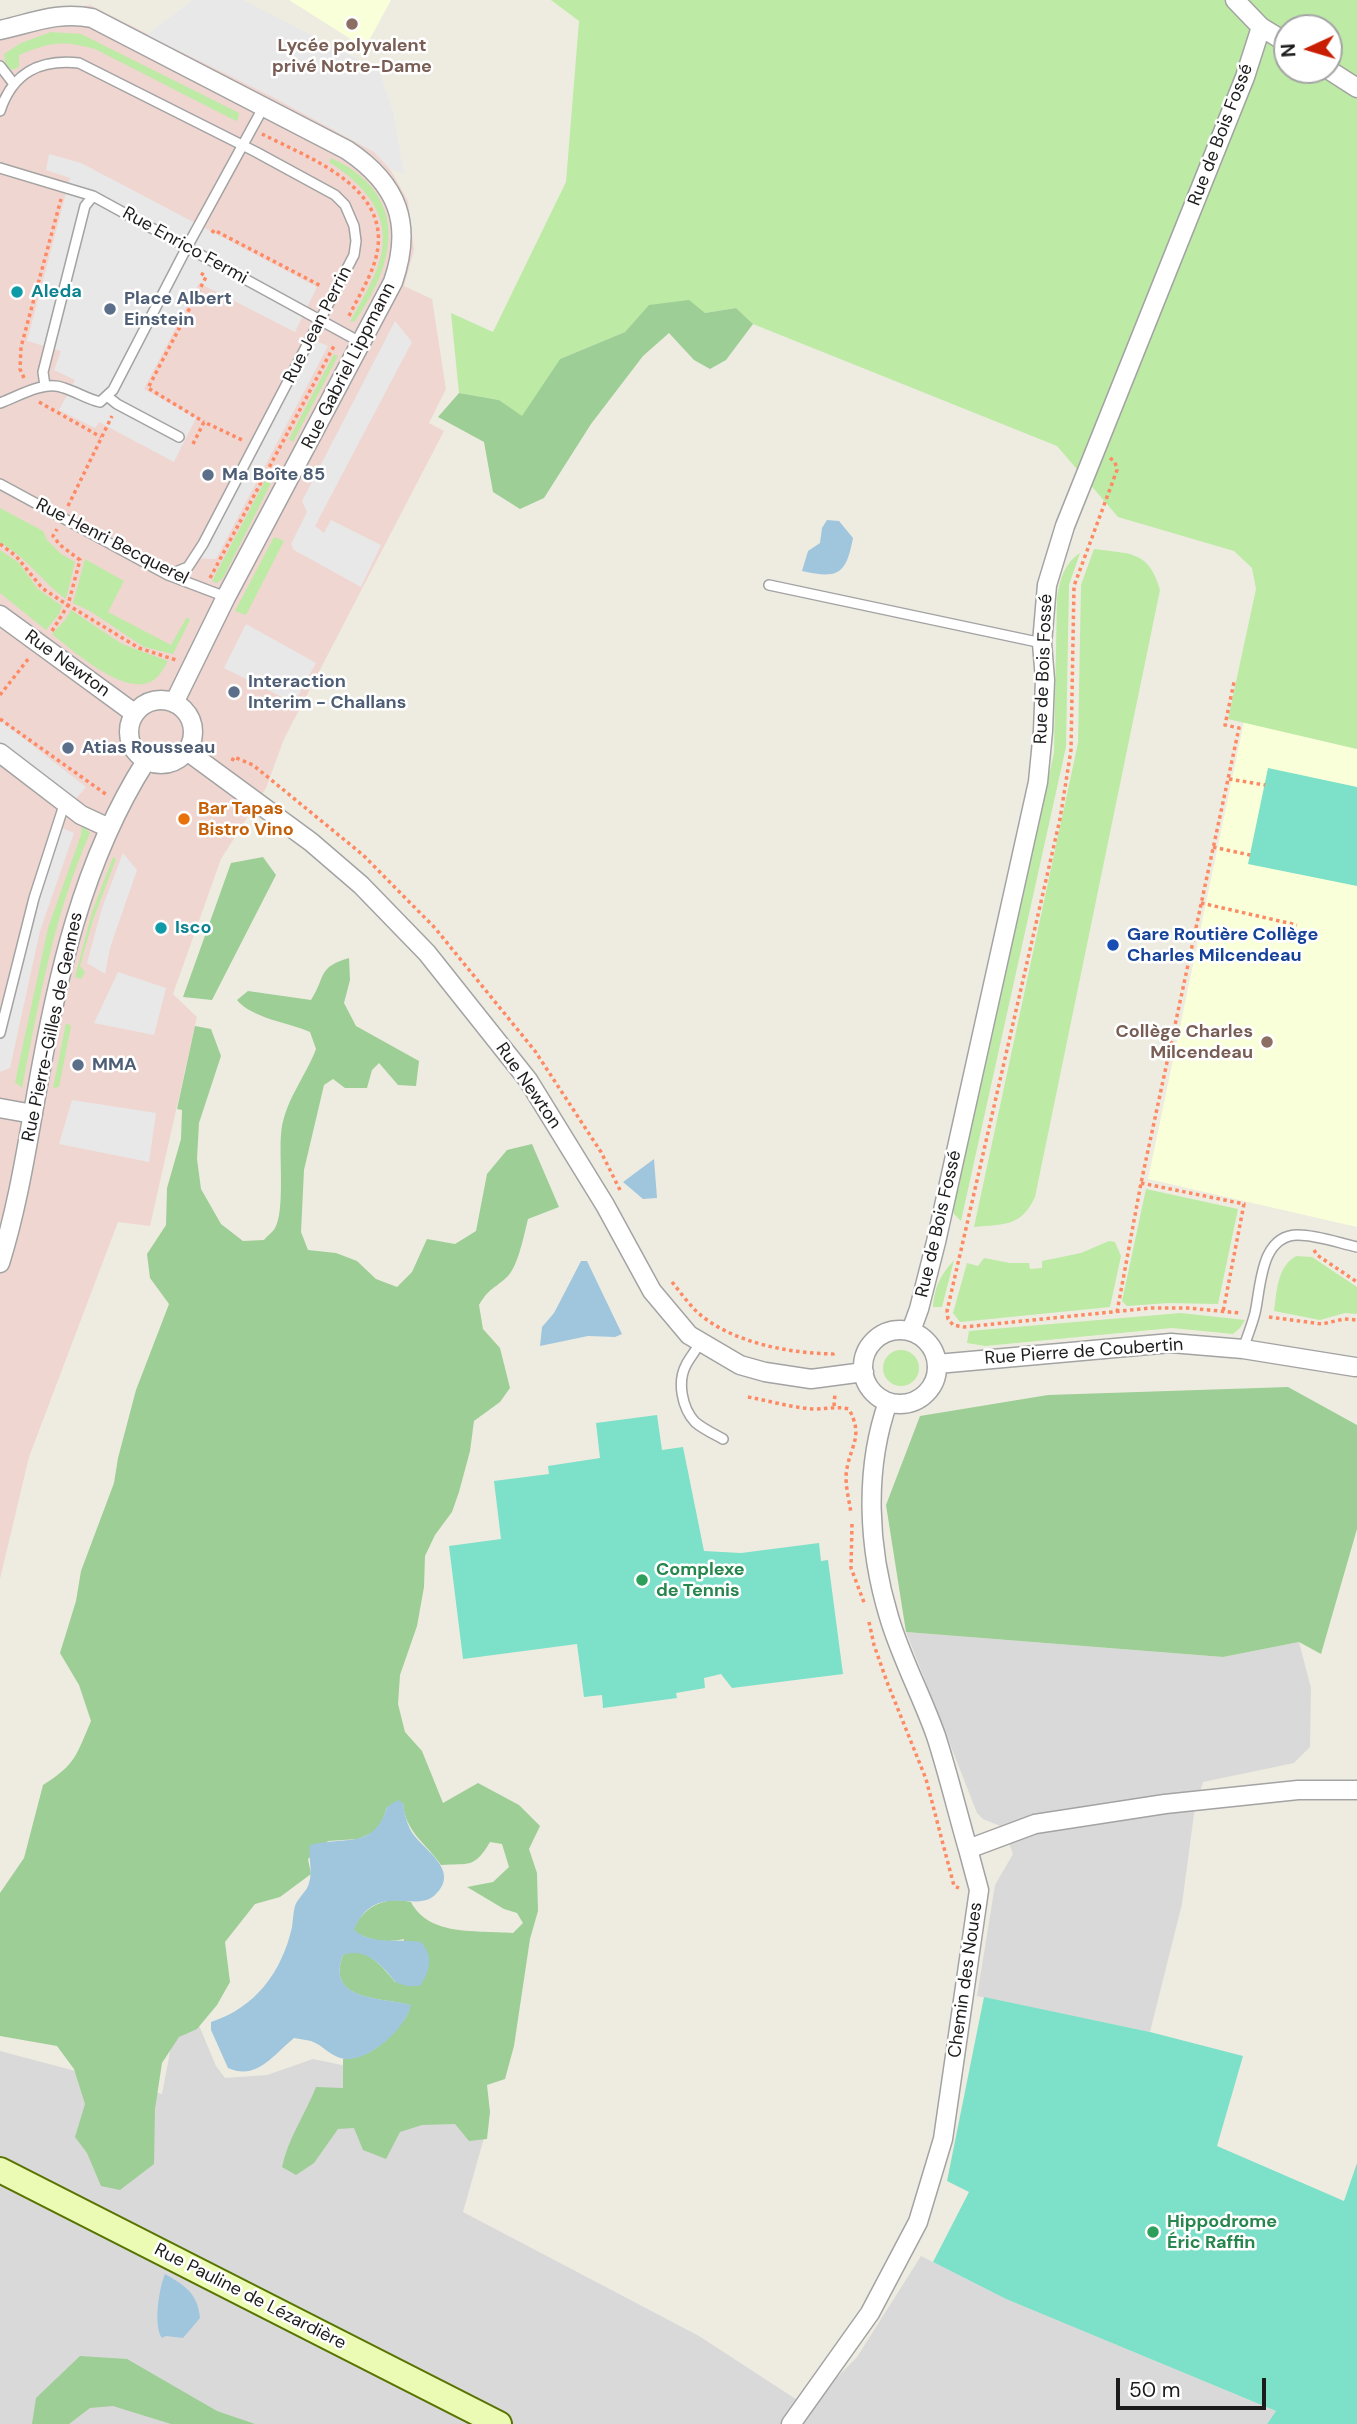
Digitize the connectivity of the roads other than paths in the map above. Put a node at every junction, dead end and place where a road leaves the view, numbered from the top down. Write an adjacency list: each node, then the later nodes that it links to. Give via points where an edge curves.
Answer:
1 (1234, 0): 2 (street)
2 (1261, 27): 4 (street); 24 (street, Rue de Bois Fossé, via 1224,132 1065,526 1047,585)
3 (0, 30): 7 (street, Rue Gabriel Lippmann, via 60,15 92,18)
4 (1273, 34)
5 (0, 66): 6 (lane)
6 (13, 84): 8 (lane); 9 (lane, Rue Jean Perrin, via 46,62 79,63)
7 (263, 108): 9 (lane); 14 (street, Rue Gabriel Lippmann, via 367,163 393,198 400,218 401,260)
8 (0, 111)
9 (243, 145): 12 (lane); 13 (lane, Rue Jean Perrin, via 335,195 351,216 354,255)
10 (0, 168): 11 (lane, Rue Enrico Fermi)
11 (93, 196): 12 (lane, Rue Enrico Fermi); 15 (lane, via 86,206 43,372)
12 (187, 247): 13 (lane, Rue Enrico Fermi); 16 (lane)
13 (321, 320): 14 (lane, Rue Enrico Fermi); 20 (lane, Rue Jean Perrin, via 203,544 188,567)
14 (362, 343): 22 (street, Rue Gabriel Lippmann)
15 (45, 386): 16 (lane, via 62,386 100,402); 17 (lane)
16 (107, 396): 18 (lane)
17 (0, 403)
18 (179, 438)
19 (0, 484): 20 (lane, Rue Henri Becquerel)
20 (168, 575): 22 (lane, Rue Henri Becquerel)
21 (769, 585): 24 (lane)
22 (226, 597): 25 (street, Rue Gabriel Lippmann)
23 (0, 615): 26 (street, Rue Newton)
24 (1042, 643): 38 (street, Rue de Bois Fossé, via 1045,680 1038,782 936,1242)
25 (174, 703): 26 (street, via 161,699); 27 (street, via 189,716 193,734)
26 (134, 713): 29 (street, via 128,730 133,748)
27 (187, 751): 29 (street, via 176,761); 39 (street, Rue Newton, via 311,842 361,885 427,953 528,1080 652,1291)
28 (0, 753): 30 (street)
29 (146, 761): 31 (street, Rue Pierre-Gilles de Gennes)
30 (65, 802): 31 (street); 32 (lane, via 34,898)
31 (109, 828): 34 (street, Rue Pierre-Gilles de Gennes, via 66,951)
32 (0, 1033)
33 (0, 1108): 34 (street)
34 (33, 1114): 35 (street, Rue Pierre-Gilles de Gennes)
35 (7, 1204): 37 (street, Rue Pierre-Gilles de Gennes)
36 (1357, 1247): 40 (lane, via 1298,1235 1277,1243 1269,1253)
37 (0, 1263)
38 (911, 1331): 41 (street, via 929,1344); 43 (street, via 882,1334 864,1358)
39 (700, 1342): 43 (street, Rue Newton, via 740,1365 765,1372 811,1379); 45 (lane, via 685,1366 683,1397 695,1422)
40 (1243, 1349): 41 (street, Rue Pierre de Coubertin, via 1171,1343); 42 (street, Rue Pierre de Coubertin)
41 (937, 1364): 44 (street, via 935,1378 922,1396 902,1404)
42 (1356, 1367)
43 (864, 1373): 44 (street, via 876,1395)
44 (888, 1402): 47 (street, via 872,1493 878,1572 892,1628 936,1736)
45 (723, 1438)
46 (1357, 1790): 47 (street, via 1298,1790 1165,1804 1035,1824)
47 (968, 1849): 50 (street, Chemin des Noues, via 979,1890 943,2139 918,2222 870,2314)
48 (0, 2170): 49 (main road, Rue Pauline de Lézardière)
49 (499, 2424)
50 (791, 2424)

